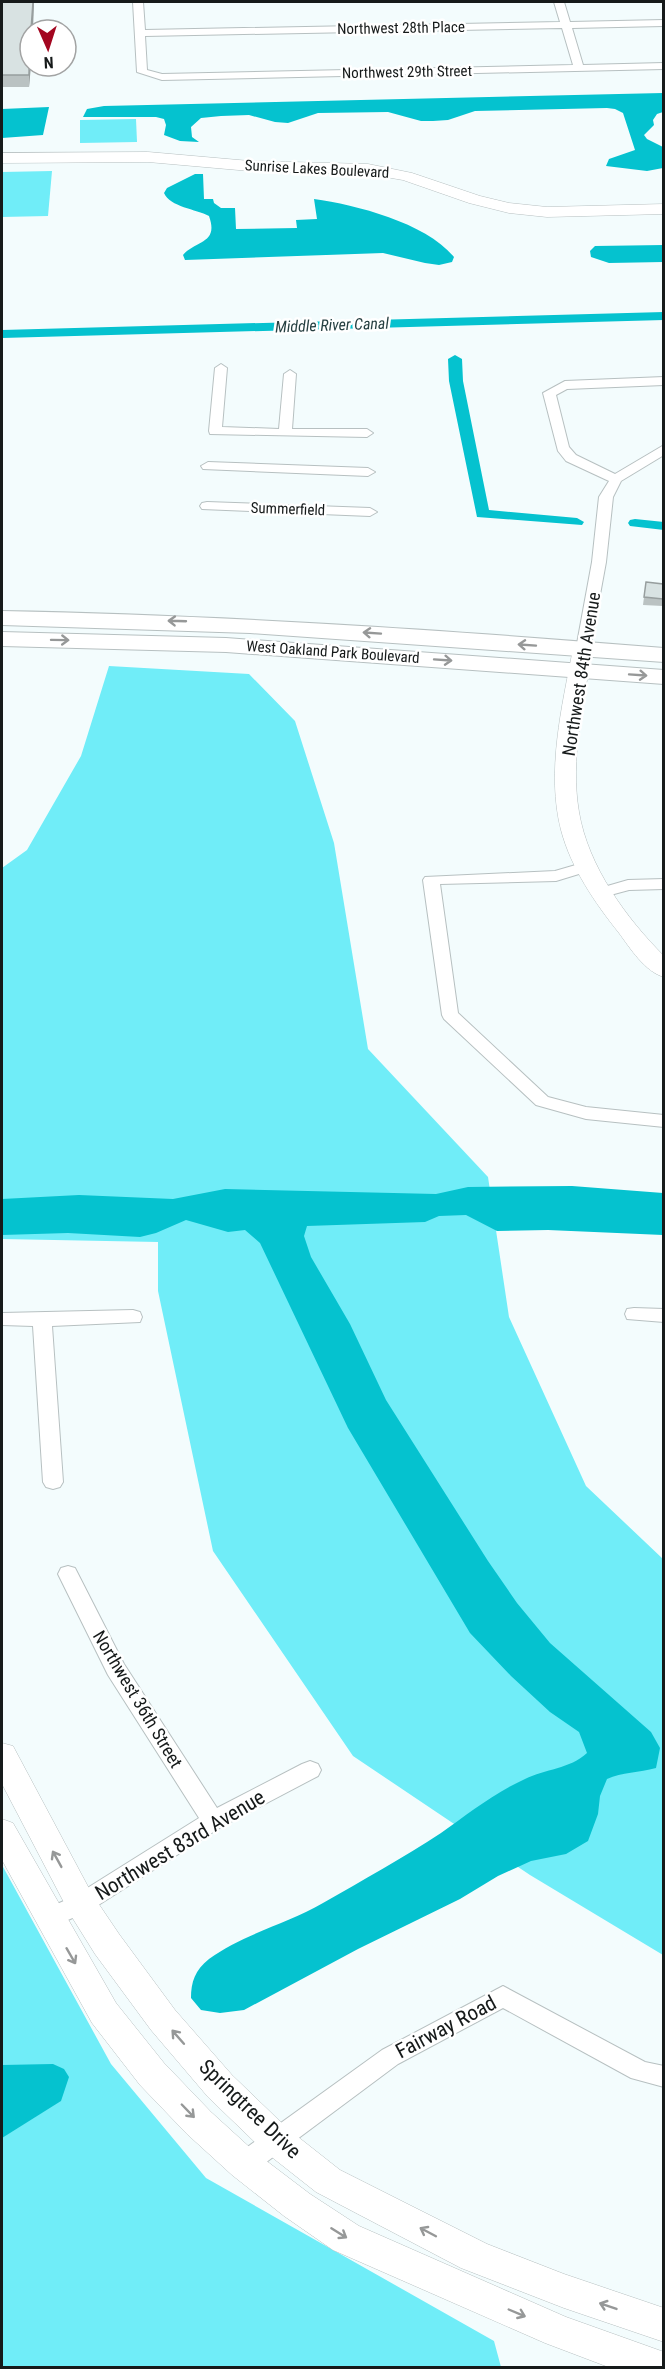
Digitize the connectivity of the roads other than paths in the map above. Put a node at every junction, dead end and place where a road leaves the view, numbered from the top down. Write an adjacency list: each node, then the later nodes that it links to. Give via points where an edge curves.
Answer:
1 (138, 2): 5 (street)
2 (559, 2): 4 (street)
3 (663, 23): 4 (street, Northwest 28th Place)
4 (566, 25): 5 (street, Northwest 28th Place); 7 (street)
5 (139, 33): 7 (street, Northwest 29th Street, via 142,72 162,77)
6 (663, 66): 7 (street, Northwest 29th Street)
7 (579, 68)
8 (2, 151): 10 (street, Sunrise Lakes Boulevard, via 133,149 262,159 362,161 396,165 496,197 528,203)
9 (2, 158): 11 (street, Sunrise Lakes Boulevard, via 148,157 250,166 365,169 406,176 509,208 547,212)
10 (663, 201)
11 (663, 209)
12 (220, 368): 15 (street, via 215,431)
13 (290, 374): 15 (street)
14 (663, 381): 22 (street, via 565,385 549,393 563,448 571,458)
15 (285, 433): 16 (street)
16 (367, 433)
17 (663, 449): 18 (street)
18 (642, 460): 20 (street); 22 (street)
19 (208, 466): 21 (street)
20 (663, 466)
21 (368, 472)
22 (615, 479): 28 (street, Northwest 84th Avenue, via 606,497)
23 (207, 506): 24 (street, Summerfield)
24 (370, 512)
25 (2, 618): 28 (main road, West Oakland Park Boulevard, one-way to 25, via 212,622)
26 (2, 639): 28 (main road, West Oakland Park Boulevard, one-way to 28)
27 (663, 654): 28 (main road, West Oakland Park Boulevard)
28 (581, 660): 29 (main road, West Oakland Park Boulevard, one-way to 29); 30 (street, Northwest 84th Avenue, via 567,771 568,812)
29 (663, 677)
30 (586, 867): 32 (street, Northwest 84th Avenue); 34 (street, via 556,876 431,880 450,1015 542,1101 586,1113)
31 (663, 884): 32 (street, via 628,885)
32 (603, 892): 33 (street, Northwest 84th Avenue, via 644,951)
33 (663, 970)
34 (663, 1121)
35 (634, 1314): 36 (street)
36 (663, 1316)
37 (133, 1317): 39 (street)
38 (2, 1319): 39 (street)
39 (42, 1320): 40 (street)
40 (53, 1482)
41 (68, 1574): 44 (street, Northwest 36th Street, via 116,1669)
42 (2, 1755): 46 (street, Springtree Drive, one-way to 42)
43 (310, 1770): 44 (street, Northwest 83rd Avenue)
44 (213, 1821): 46 (street, Northwest 83rd Avenue)
45 (2, 1832): 47 (street)
46 (81, 1904): 47 (street, Northwest 83rd Avenue); 49 (street, Springtree Drive, one-way to 46, via 220,2086 163,2020)
47 (49, 1918): 50 (street, one-way to 50, via 104,2013 152,2074)
48 (663, 2077): 49 (street, Fairway Road, via 639,2071 504,1996 390,2057)
49 (276, 2140): 50 (street, Fairway Road); 51 (street, Springtree Drive, one-way to 49, via 474,2256 328,2181)
50 (244, 2164): 52 (street, one-way to 52, via 346,2238 558,2331)
51 (663, 2325)
52 (660, 2367)

